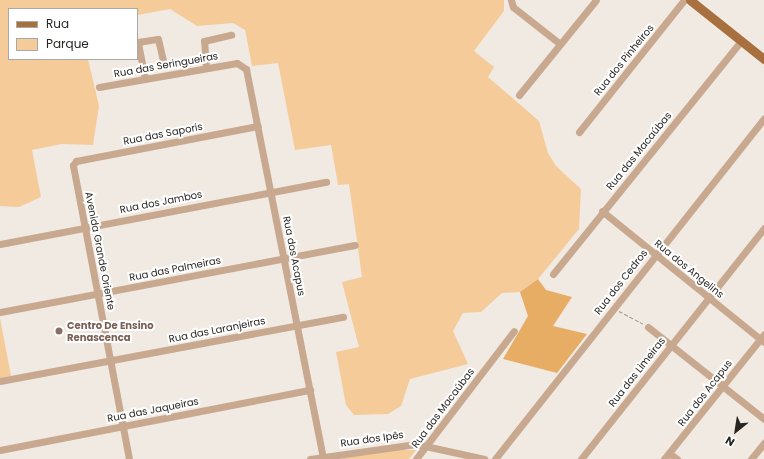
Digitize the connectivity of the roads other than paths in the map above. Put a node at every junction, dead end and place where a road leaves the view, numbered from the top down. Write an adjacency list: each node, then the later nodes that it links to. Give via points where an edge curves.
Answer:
1 (511, 0): 7 (street, via 513,7)
2 (596, 0): 7 (street)
3 (684, 0): 17 (street, Rua dos Pinheiros)
4 (690, 0): 6 (main road)
5 (231, 35): 11 (street, via 204,41)
6 (741, 41): 8 (main road); 21 (street, Rua das Macaúbas)
7 (560, 44): 14 (street)
8 (764, 59)
9 (163, 61): 12 (street, via 158,40 138,42)
10 (237, 63): 11 (street, Rua das Seringueiras); 16 (street, Rua dos Acapus, via 248,72)
11 (206, 68): 12 (street, Rua das Seringueiras)
12 (145, 79): 13 (street, Rua das Seringueiras)
13 (99, 87)
14 (519, 95)
15 (764, 118): 26 (street, Rua dos Cedros)
16 (258, 126): 18 (street, Rua das Saporis, via 76,161); 20 (street, Rua dos Acapus)
17 (579, 132)
18 (73, 165): 22 (street, Avenida Grande Oriente)
19 (326, 182): 20 (street, Rua dos Jambos)
20 (271, 191): 22 (street, Rua dos Jambos); 27 (street, Rua dos Acapus)
21 (602, 211): 26 (street, Rua dos Angelins); 28 (street, Rua das Macaúbas)
22 (85, 227): 24 (street, Rua dos Jambos); 29 (street, Avenida Grande Oriente)
23 (764, 228): 30 (street, Rua das Limeiras)
24 (0, 244)
25 (355, 245): 27 (street, Rua das Palmeiras)
26 (656, 254): 30 (street, Rua dos Angelins); 53 (street, Rua dos Cedros)
27 (284, 258): 29 (street, Rua das Palmeiras); 33 (street, Rua dos Acapus)
28 (553, 274)
29 (98, 295): 31 (street, Rua das Palmeiras); 38 (street, Avenida Grande Oriente)
30 (709, 298): 36 (street, Rua dos Angelins); 37 (street, Rua das Limeiras)
31 (0, 312)
32 (343, 317): 33 (street, Rua das Laranjeiras)
33 (297, 324): 38 (street, Rua das Laranjeiras); 41 (street, Rua dos Acapus)
34 (648, 327): 37 (street)
35 (514, 331): 45 (street, Rua das Macaúbas)
36 (763, 338): 40 (street, Rua dos Acapus)
37 (672, 345): 40 (street); 54 (street, Rua das Limeiras)
38 (110, 361): 39 (street, Rua das Laranjeiras); 43 (street, Avenida Grande Oriente)
39 (0, 381)
40 (723, 386): 42 (street); 47 (street, Rua dos Acapus)
41 (310, 390): 43 (street, Rua das Jaqueiras); 48 (street, Rua dos Acapus)
42 (764, 419)
43 (123, 426): 46 (street, Rua das Jaqueiras); 49 (street, Avenida Grande Oriente)
44 (764, 443): 56 (street)
45 (427, 445): 48 (street, Rua dos Ipês, via 388,445); 51 (street, Rua das Macaúbas); 52 (street, Rua dos Ipês)
46 (0, 450)
47 (667, 456): 55 (street)
48 (323, 458): 50 (street, Rua dos Ipês)
49 (129, 459)
50 (310, 459)
51 (416, 459)
52 (484, 459)
53 (495, 459)
54 (581, 459)
55 (677, 459)
56 (751, 459)

